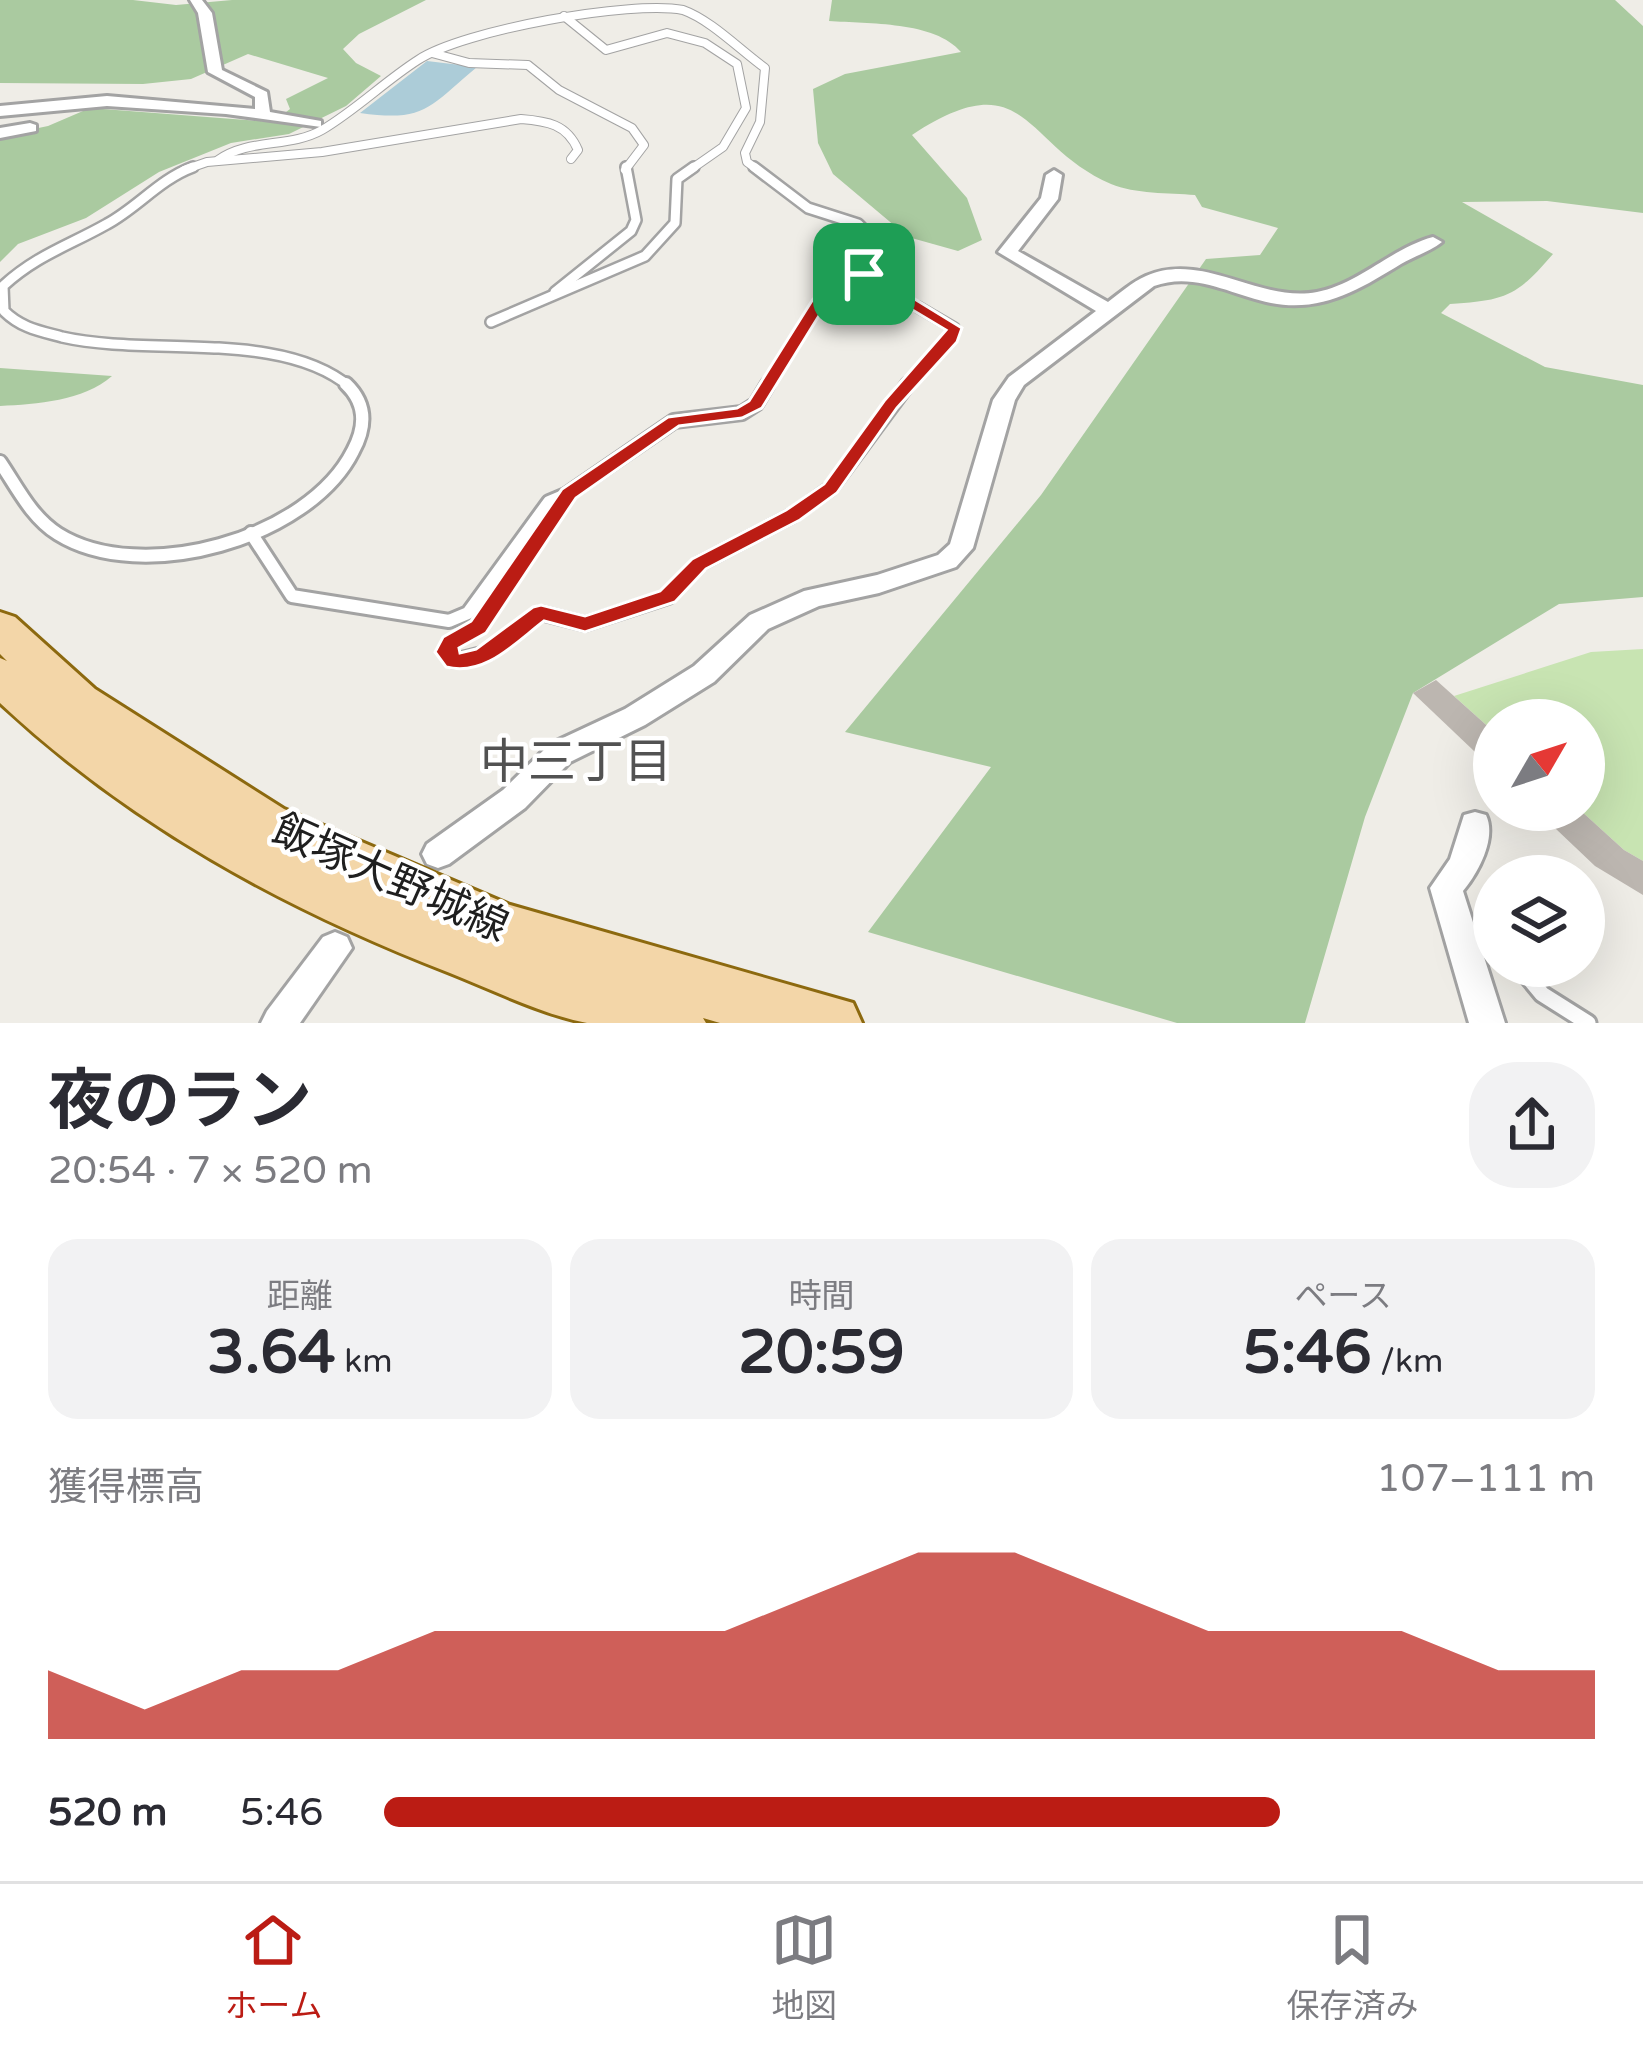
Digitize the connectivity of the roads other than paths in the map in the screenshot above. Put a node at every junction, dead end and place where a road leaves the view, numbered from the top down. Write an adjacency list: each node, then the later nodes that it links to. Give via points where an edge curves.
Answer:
1 (196, 0): 7 (street, via 215,72 262,94)
2 (574, 2): 3 (lane)
3 (588, 8): 4 (lane); 20 (lane, via 674,6 758,60 766,76 747,162 808,208 858,224 878,258 819,303 756,404 674,421)
4 (564, 16): 5 (lane); 15 (lane, via 606,50 652,34 688,36 737,64 746,108 723,147 676,179 675,223 664,240)
5 (431, 52): 12 (lane, via 317,133 235,148); 15 (lane, via 528,65 632,128 644,145 625,169 636,220 631,231)
6 (0, 111): 7 (street, via 107,101)
7 (263, 115): 8 (street)
8 (315, 124)
9 (30, 128): 10 (street)
10 (0, 133)
11 (571, 159): 12 (lane, via 578,150 572,135 537,117)
12 (218, 160): 21 (lane, via 177,173 137,207 31,260 1,297 21,326 58,336 294,358 344,381 364,418 353,456 302,506)
13 (1054, 175): 17 (street, via 1049,199 1007,252)
14 (1432, 242): 17 (street, via 1353,289 1313,299 1160,275)
15 (550, 298): 18 (lane)
16 (918, 307): 20 (lane, via 948,321 951,338 890,404 831,488 699,564 668,596 585,624 541,613 483,655 454,661 450,643 479,627)
17 (1106, 309): 25 (street, via 1016,381 961,548 946,561 813,598 759,622 704,674 560,752 514,800)
18 (491, 322)
19 (0, 462): 21 (lane, via 40,520 77,543 161,555)
20 (569, 493): 21 (lane, via 549,502 468,613 449,621 292,596)
21 (251, 533)
22 (0, 628): 30 (main road, 飯塚大野城線, via 79,702 266,824 504,929)
23 (0, 676): 29 (main road, 飯塚大野城線, via 52,727 160,808 272,870 507,972)
24 (1473, 829): 31 (street, via 1464,866 1447,888)
25 (438, 854)
26 (335, 948): 28 (street)
27 (1536, 987): 32 (lane)
28 (279, 1023)
29 (677, 1023)
30 (833, 1023)
31 (1487, 1023)
32 (1588, 1023)

